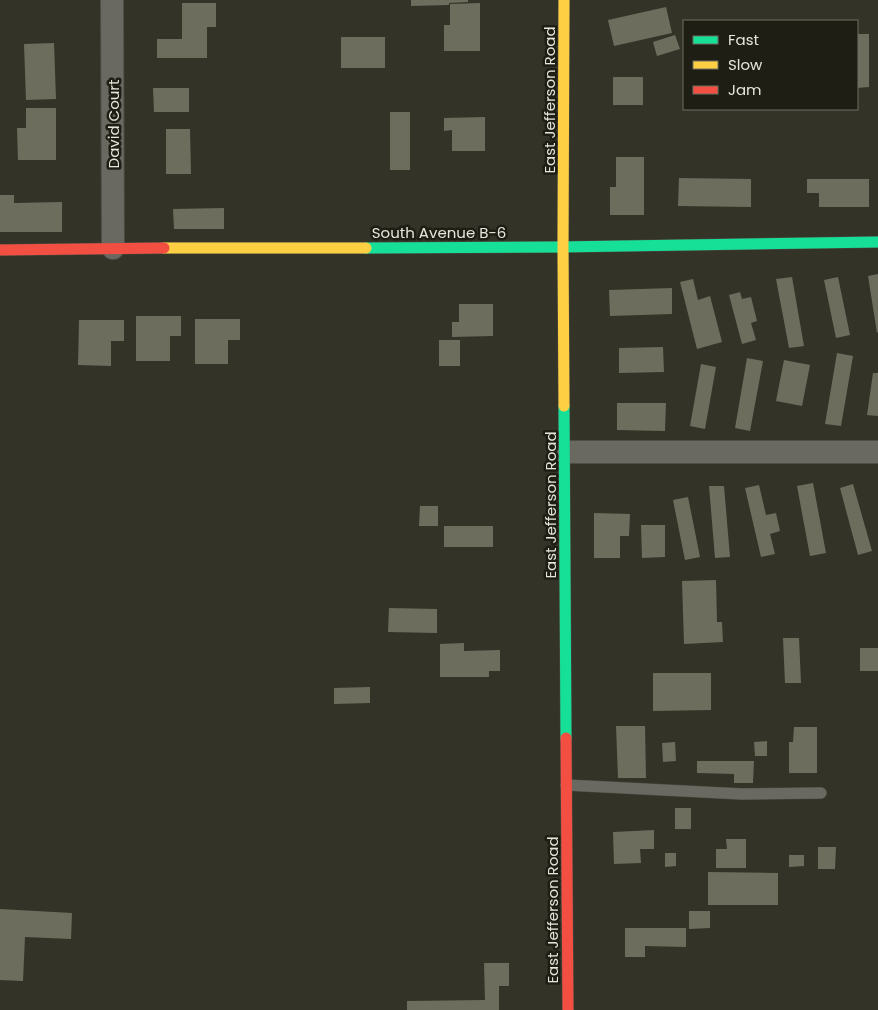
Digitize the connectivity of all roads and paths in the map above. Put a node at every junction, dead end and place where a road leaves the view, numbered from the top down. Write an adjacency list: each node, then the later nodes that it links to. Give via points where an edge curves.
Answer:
1 (112, 0): 5 (street, David Court)
2 (564, 0): 4 (street, East Jefferson Road)
3 (878, 242): 4 (street, South Avenue B-6)
4 (563, 247): 5 (street, South Avenue B-6); 7 (street, East Jefferson Road)
5 (113, 248): 6 (street, South Avenue B-6)
6 (0, 250)
7 (564, 452): 8 (street); 9 (street, East Jefferson Road)
8 (878, 452)
9 (566, 785): 10 (lane, via 742,794); 11 (street, East Jefferson Road)
10 (821, 793)
11 (568, 1010)

